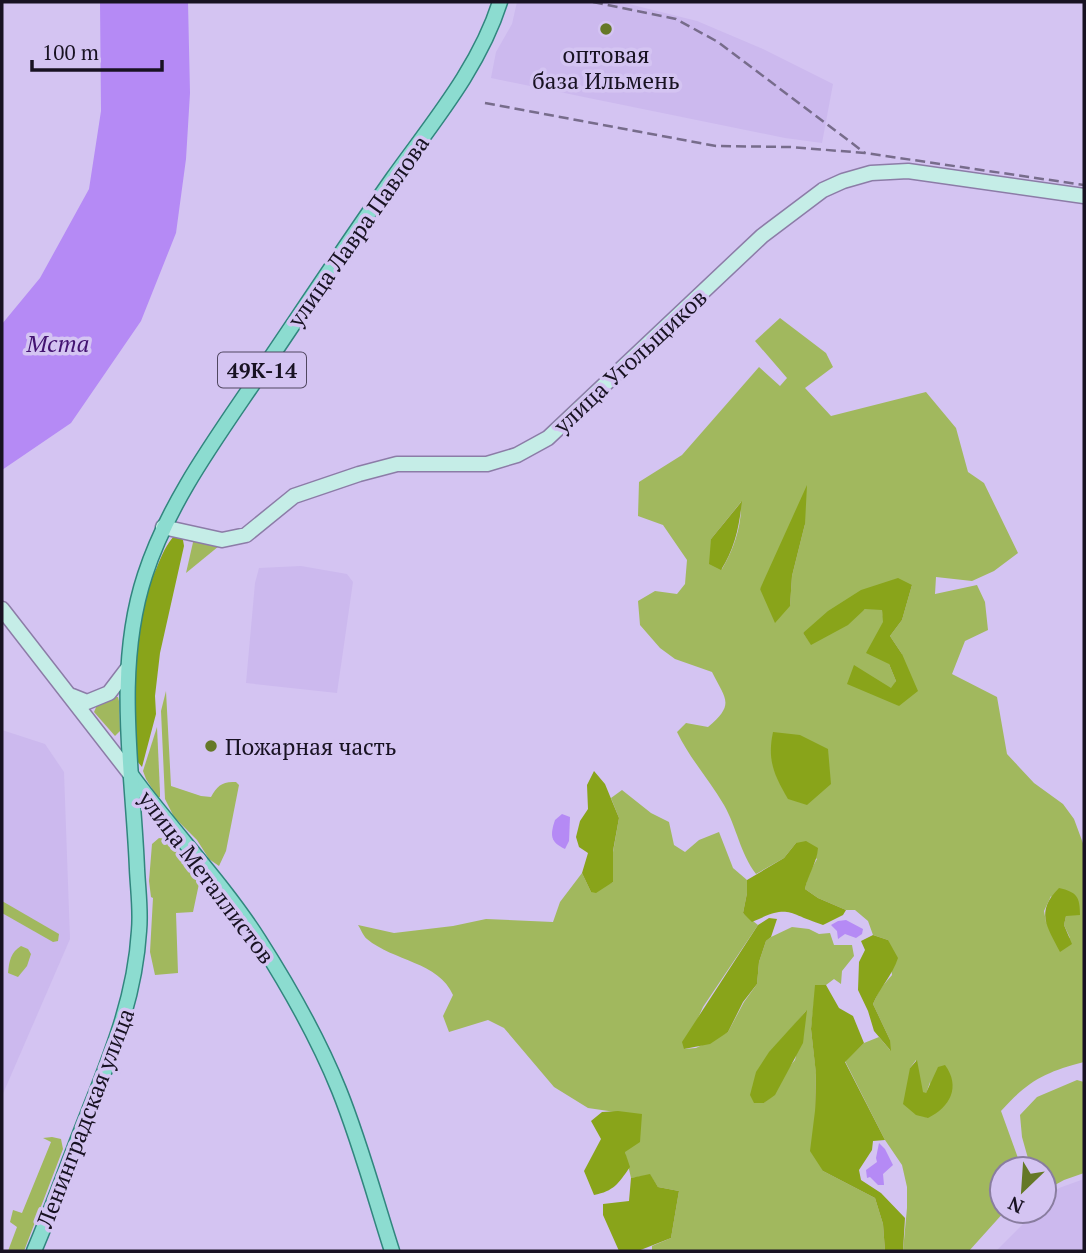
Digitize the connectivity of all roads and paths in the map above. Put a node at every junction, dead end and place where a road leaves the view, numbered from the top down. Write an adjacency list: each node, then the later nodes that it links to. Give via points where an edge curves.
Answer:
1 (500, 2): 3 (main road, улица Лавра Павлова / 49К-14, via 484,45 456,91 232,414)
2 (1084, 196): 3 (street, улица Угольщиков, via 908,171 871,173 843,181 762,236 548,438 517,455 486,464 397,464 359,474 294,496 246,535 222,540)
3 (163, 527): 5 (main road, улица Лавра Павлова / 49К-14, via 144,577)
4 (2, 609): 6 (street)
5 (128, 668): 6 (street, via 109,693 98,698 87,702); 7 (main road, улица Лавра Павлова / 49К-14)
6 (68, 694): 7 (street)
7 (131, 775): 8 (main road, Ленинградская улица, via 140,928 136,967 128,1006); 9 (main road, улица Металлистов, via 219,884 290,991 340,1090)
8 (34, 1251)
9 (392, 1251)

